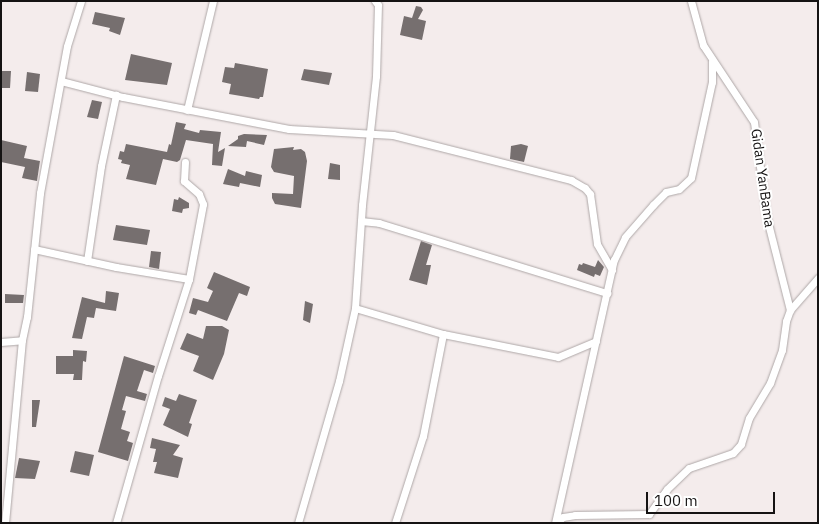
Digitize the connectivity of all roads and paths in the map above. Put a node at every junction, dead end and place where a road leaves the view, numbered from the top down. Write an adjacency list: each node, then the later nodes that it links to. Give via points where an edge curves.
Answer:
1 (81, 1): 6 (street, via 67,46)
2 (213, 1): 8 (street)
3 (375, 1): 9 (street, via 378,4 376,76)
4 (691, 1): 5 (street, Gidan YanBama, via 703,45)
5 (712, 61): 14 (street, via 710,92 691,178 679,188 666,192 626,237); 19 (street, Gidan YanBama, via 754,122 767,220)
6 (61, 81): 7 (street); 12 (street, via 40,193)
7 (116, 95): 8 (street); 13 (street)
8 (187, 110): 9 (street, via 289,129)
9 (370, 135): 11 (street); 14 (street, via 393,135 571,180 590,194 597,244)
10 (186, 162): 16 (street, via 184,181 199,194 203,204)
11 (361, 220): 17 (street); 18 (street)
12 (34, 249): 13 (street); 21 (street)
13 (87, 260): 16 (street)
14 (612, 270): 17 (street)
15 (818, 278): 19 (street)
16 (189, 279): 25 (street)
17 (607, 293): 22 (street)
18 (355, 308): 20 (street); 26 (street, via 339,381)
19 (790, 310): 28 (street, via 782,350 770,383 749,418 741,444 733,453 689,468 667,489 650,514 575,515)
20 (443, 334): 22 (street, via 558,357); 27 (street, via 423,436)
21 (22, 340): 23 (street); 24 (street)
22 (596, 341): 28 (street)
23 (1, 342)
24 (5, 523)
25 (116, 523)
26 (298, 523)
27 (395, 523)
28 (555, 523)

